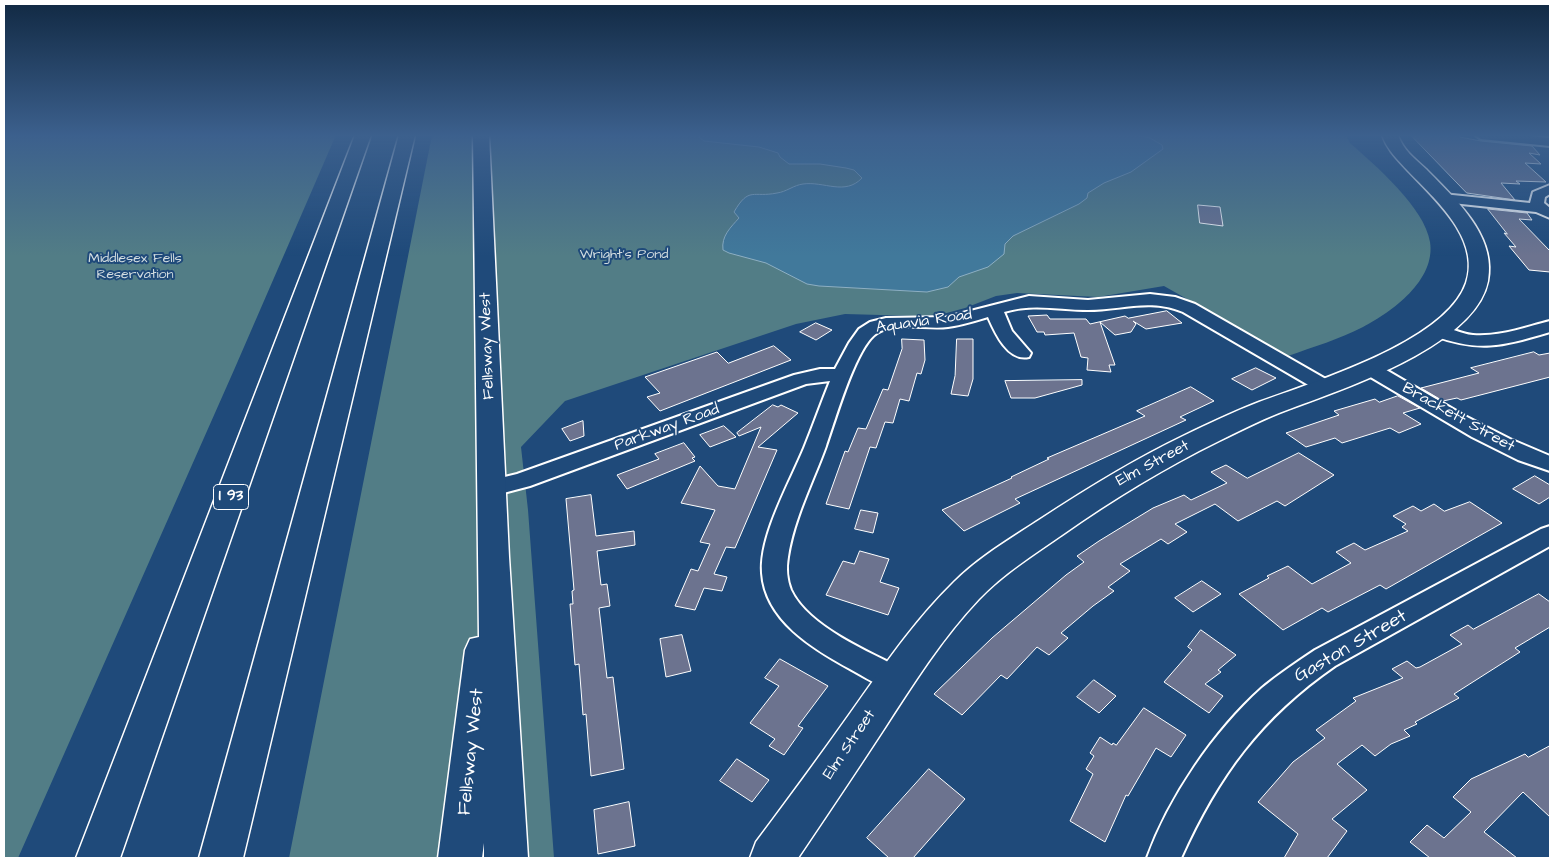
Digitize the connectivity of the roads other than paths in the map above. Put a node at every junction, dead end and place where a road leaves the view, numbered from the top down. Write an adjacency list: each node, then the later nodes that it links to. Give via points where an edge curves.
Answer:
1 (348, 175): 20 (main road, I 93)
2 (397, 175): 21 (main road)
3 (482, 175): 16 (main road, Fellsway West)
4 (1422, 175): 6 (main road, Elm Street)
5 (1550, 189): 7 (street, via 1538,195 1537,203)
6 (1443, 198): 7 (street); 10 (main road, Elm Street, via 1464,223 1473,240 1479,269 1477,283 1468,302)
7 (1545, 211)
8 (994, 309): 11 (street, via 1004,333); 13 (street, Aquavia Road, via 947,322 895,323 873,327 860,339); 14 (street, Aquavia Road, via 1031,301 1090,305 1143,298 1165,300 1188,308)
9 (1550, 326): 10 (street, via 1482,341)
10 (1438, 331): 12 (main road, Elm Street)
11 (1022, 353)
12 (1369, 368): 14 (main road, Elm Street); 15 (street, Brackett Street, via 1464,426)
13 (843, 375): 16 (street, Parkway Road, via 801,379 522,481); 19 (street, Aquavia Road, via 788,516 777,549 775,576 780,596 803,624)
14 (1324, 386): 19 (main road, Elm Street, via 1250,416 1148,465 1001,561 946,613)
15 (1550, 464)
16 (492, 488): 18 (main road, Fellsway West)
17 (1550, 535): 25 (street, Gaston Street, via 1296,675 1224,749)
18 (493, 557): 22 (main road, Fellsway West); 23 (main road, Fellsway West)
19 (894, 679): 24 (main road, Elm Street)
20 (98, 858)
21 (221, 858)
22 (460, 858)
23 (506, 858)
24 (772, 858)
25 (1164, 858)

